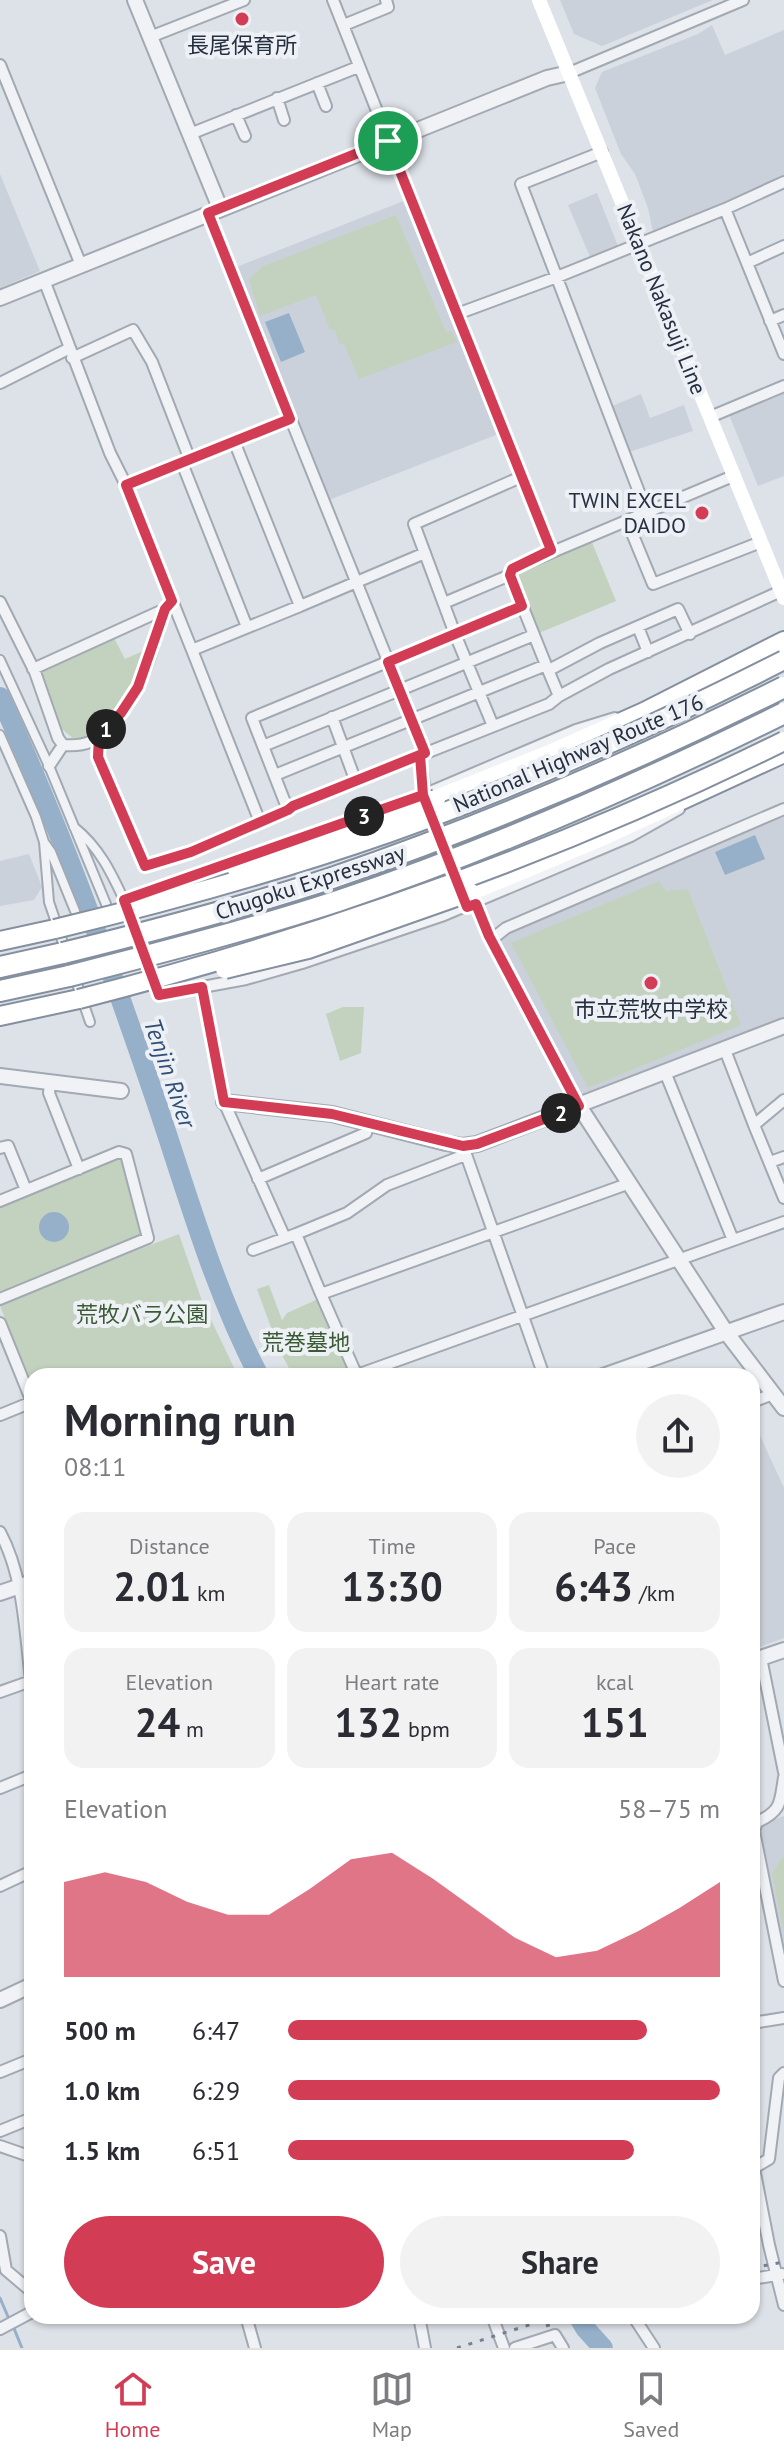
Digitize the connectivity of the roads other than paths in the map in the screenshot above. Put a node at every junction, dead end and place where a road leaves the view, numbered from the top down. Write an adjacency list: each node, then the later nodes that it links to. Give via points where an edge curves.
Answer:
1 (135, 0): 8 (street)
2 (244, 0): 8 (street)
3 (333, 0): 7 (street)
4 (386, 0): 7 (street, via 388,7)
5 (539, 0): 11 (main road, Nakano Nakasuji Line)
6 (743, 0): 11 (street)
7 (344, 25): 10 (street)
8 (150, 37): 17 (street)
9 (0, 65): 27 (street)
10 (358, 67): 12 (street); 19 (street)
11 (569, 73): 19 (street); 20 (main road, Nakano Nakasuji Line)
12 (317, 83): 13 (street); 14 (street)
13 (277, 98): 15 (street); 16 (street)
14 (326, 106)
15 (236, 115): 17 (street); 18 (street)
16 (284, 120)
17 (190, 134): 23 (street)
18 (245, 136)
19 (388, 141): 23 (street); 31 (street)
20 (602, 152): 24 (main road, Nakano Nakasuji Line); 28 (street, via 521,184)
21 (784, 182): 22 (street)
22 (725, 209): 24 (street); 26 (street)
23 (214, 211): 27 (street); 39 (street)
24 (639, 244): 28 (street); 38 (main road, Nakano Nakasuji Line)
25 (784, 246): 26 (street)
26 (747, 263): 33 (street)
27 (81, 265): 29 (street)
28 (557, 277): 31 (street); 45 (street)
29 (44, 280): 30 (street); 34 (street)
30 (0, 298)
31 (457, 314): 43 (street)
32 (784, 315): 33 (street)
33 (770, 321): 35 (street)
34 (71, 353): 36 (street); 41 (street, via 133,330 152,362); 44 (street)
35 (784, 354)
36 (0, 383)
37 (784, 386): 38 (street)
38 (710, 417): 42 (main road, Nakano Nakasuji Line)
39 (290, 419): 40 (street); 51 (street)
40 (234, 441): 41 (street); 56 (street)
41 (186, 461): 44 (street); 58 (street)
42 (733, 476): 45 (street); 47 (main road, Nakano Nakasuji Line)
43 (521, 477): 48 (street); 49 (street, via 414,524)
44 (126, 485): 55 (street)
45 (647, 513): 46 (street)
46 (627, 521): 47 (street, via 653,584); 48 (street)
47 (761, 542): 52 (main road, Nakano Nakasuji Line)
48 (551, 550): 50 (street, via 518,564)
49 (425, 553): 51 (street); 54 (street)
50 (510, 575): 54 (street); 57 (street)
51 (357, 583): 56 (street); 68 (street)
52 (783, 594): 61 (street)
53 (0, 602): 71 (street)
54 (444, 603): 60 (street)
55 (168, 605): 64 (street); 71 (street); 81 (street, via 138,687)
56 (300, 606): 58 (street)
57 (522, 606): 60 (street); 62 (street)
58 (247, 627): 64 (street)
59 (638, 627): 61 (street, via 678,609); 65 (street); 70 (street)
60 (455, 634): 68 (street); 69 (street)
61 (690, 634): 65 (street)
62 (534, 635): 69 (street); 70 (street)
63 (784, 641): 91 (highway, via 552,753)
64 (192, 650): 94 (street)
65 (648, 652): 75 (street)
66 (0, 660): 88 (street)
67 (784, 660): 99 (highway, National Highway Route 176, bridge, via 651,724 389,832 256,876)
68 (388, 662): 73 (street); 84 (street, via 252,718)
69 (466, 662): 73 (street); 74 (street)
70 (547, 668): 74 (street); 75 (street)
71 (33, 669): 83 (street)
72 (784, 687): 103 (highway, Chugoku Expressway, bridge, via 662,745 397,855 262,900)
73 (398, 689): 77 (street); 78 (street)
74 (479, 693): 78 (street); 79 (street)
75 (559, 696): 79 (street)
76 (784, 713): 106 (highway, Chugoku Expressway, bridge, via 603,797 406,877 269,922)
77 (332, 717): 84 (street); 85 (street)
78 (410, 721): 85 (street); 87 (street)
79 (493, 726): 87 (street)
80 (0, 735): 96 (street)
81 (99, 736): 83 (street, via 83,746); 94 (street, via 98,757 145,866)
82 (784, 741): 104 (highway, bridge, via 544,848 414,898)
83 (63, 745): 88 (street)
84 (263, 746): 89 (street)
85 (343, 748): 89 (street); 90 (street)
86 (784, 753): 97 (highway)
87 (422, 754): 90 (street); 91 (street)
88 (49, 766): 95 (street)
89 (275, 775): 93 (street)
90 (356, 782): 93 (street)
91 (430, 797): 97 (street); 99 (highway, bridge)
92 (784, 809): 101 (street, via 506,928)
93 (288, 810): 94 (street)
94 (260, 822)
95 (73, 827): 98 (street); 99 (street, via 107,864)
96 (44, 842): 100 (street); 108 (street, via 49,902)
97 (471, 901): 101 (street); 104 (highway, bridge, via 272,959); 105 (street, via 302,963)
98 (106, 904)
99 (131, 905): 102 (highway, National Highway Route 176, bridge); 105 (street, via 159,995)
100 (75, 911)
101 (491, 940): 117 (street)
102 (0, 941)
103 (0, 967)
104 (143, 983): 107 (highway, bridge)
105 (202, 987): 116 (street)
106 (0, 991)
107 (0, 1016)
108 (90, 1022)
109 (784, 1026): 110 (street)
110 (725, 1050): 111 (street); 119 (street)
111 (665, 1072): 117 (street); 133 (street)
112 (0, 1076): 113 (street)
113 (50, 1083): 114 (street); 124 (street, via 49,1093)
114 (121, 1091)
115 (784, 1100): 119 (street)
116 (224, 1102): 118 (street); 125 (street)
117 (579, 1106): 121 (street); 126 (street)
118 (369, 1123): 121 (street); 125 (street, via 366,1133)
119 (754, 1125): 123 (street)
120 (0, 1148): 127 (street, via 8,1146)
121 (464, 1150): 131 (street); 132 (street, via 387,1185 347,1213)
122 (784, 1157): 123 (street)
123 (770, 1162): 128 (street)
124 (79, 1169): 127 (street); 137 (street, via 119,1152 126,1154 148,1238)
125 (258, 1179): 132 (street)
126 (630, 1183): 131 (street); 135 (street)
127 (26, 1190): 129 (street)
128 (784, 1198)
129 (0, 1201)
130 (784, 1222): 133 (street)
131 (494, 1233): 136 (street); 139 (street)
132 (290, 1236): 134 (street); 136 (street)
133 (733, 1240): 135 (street)
134 (253, 1250)
135 (680, 1260): 139 (street); 141 (street)
136 (321, 1294): 142 (street)
137 (0, 1299)
138 (784, 1312): 141 (street)
139 (523, 1316): 143 (street); 144 (street)
140 (0, 1323): 148 (street)
141 (726, 1332): 145 (street); 146 (street)
142 (353, 1368)
143 (379, 1368)
144 (541, 1368)
145 (625, 1368)
146 (753, 1368)
147 (760, 1377): 149 (street)
148 (24, 1382)
149 (773, 1394): 150 (street); 152 (street)
150 (760, 1399)
151 (24, 1405): 153 (street)
152 (784, 1408)
153 (0, 1415)
154 (0, 1532): 155 (street)
155 (24, 1580)
156 (24, 1585): 157 (street)
157 (0, 1593)
158 (784, 1650): 159 (street)
159 (760, 1659)
160 (760, 1673): 163 (street)
161 (24, 1684): 162 (street)
162 (0, 1692)
163 (784, 1775): 166 (street, via 778,1808)
164 (24, 1778): 165 (street)
165 (0, 1788)
166 (760, 1821)
167 (760, 1861): 170 (street)
168 (24, 1875): 169 (street)
169 (0, 1886)
170 (784, 1981)
171 (24, 1989): 172 (street)
172 (0, 2000)
173 (784, 2018): 174 (street)
174 (760, 2022)
175 (24, 2062): 176 (street)
176 (0, 2072)
177 (784, 2073): 182 (street, via 779,2078)
178 (24, 2121): 179 (street)
179 (0, 2131)
180 (0, 2146): 181 (street)
181 (24, 2154)
182 (769, 2159): 183 (street); 184 (street)
183 (784, 2160)
184 (760, 2164)
185 (760, 2199): 188 (street)
186 (0, 2236): 187 (street)
187 (2, 2268): 190 (street)
188 (781, 2274): 189 (street); 191 (street)
189 (760, 2278)
190 (24, 2287)
191 (784, 2305)
192 (24, 2316): 197 (street)
193 (248, 2324): 198 (street)
194 (420, 2324): 199 (street)
195 (495, 2324): 200 (street)
196 (638, 2324): 203 (street)
197 (0, 2329)
198 (255, 2348)
199 (425, 2348)
200 (504, 2348)
201 (515, 2348): 202 (street, via 555,2335)
202 (563, 2348)
203 (654, 2348)

